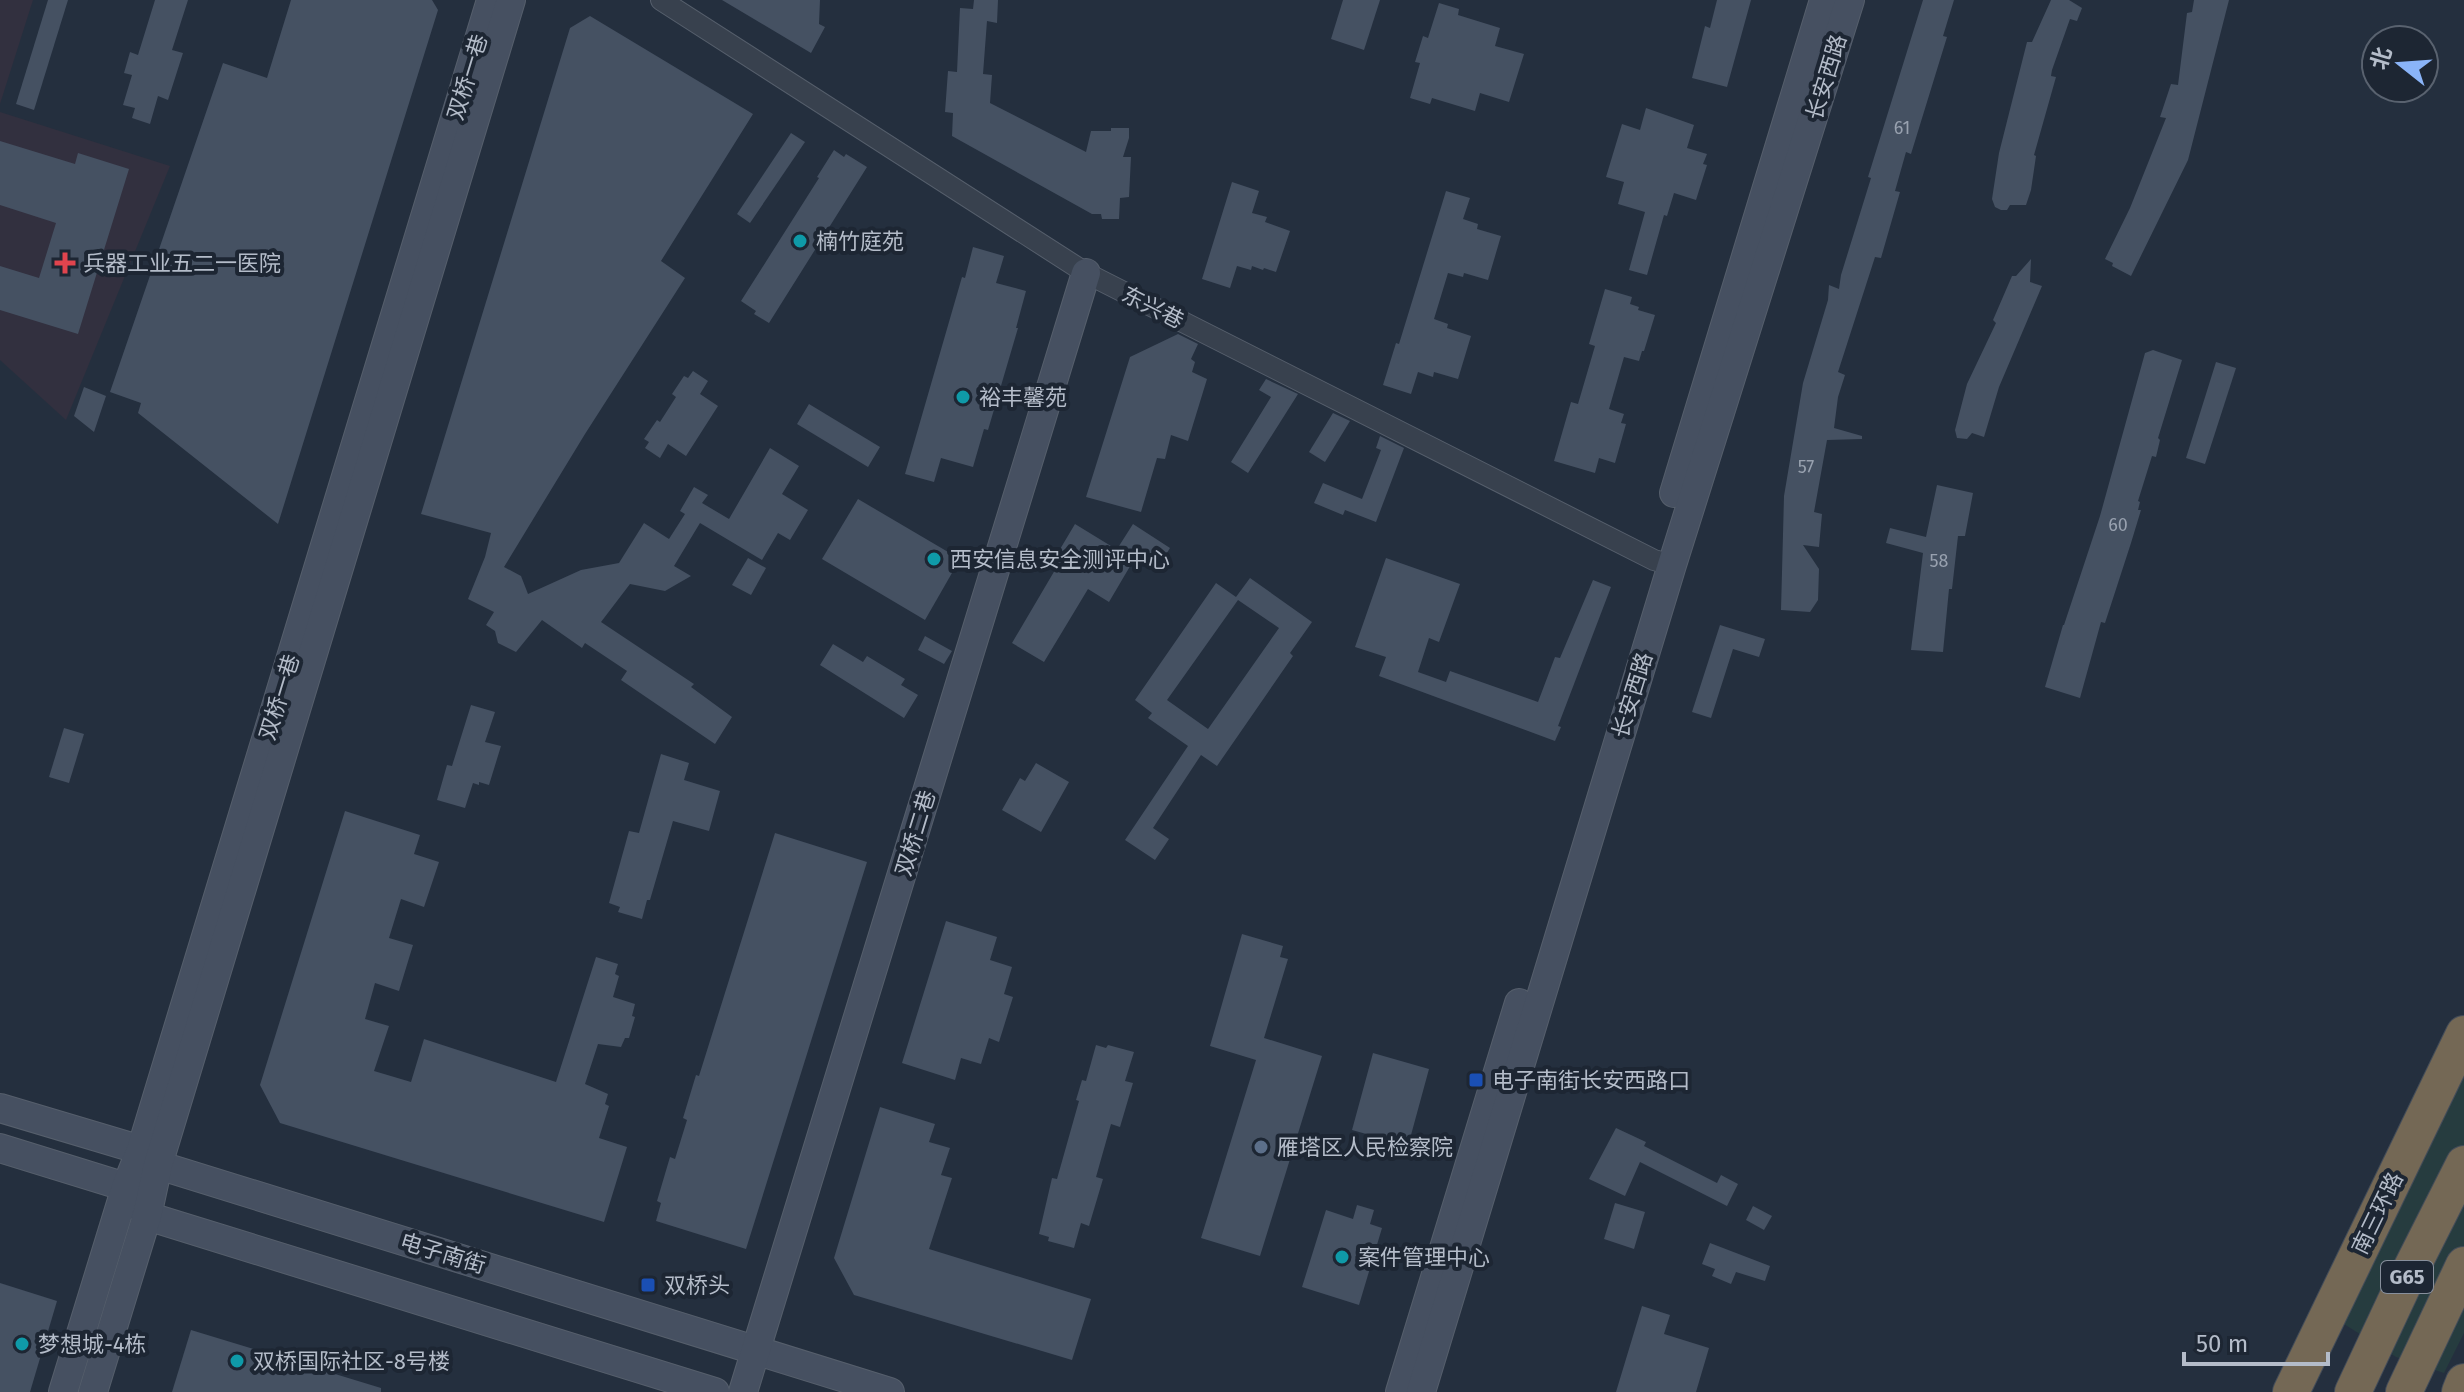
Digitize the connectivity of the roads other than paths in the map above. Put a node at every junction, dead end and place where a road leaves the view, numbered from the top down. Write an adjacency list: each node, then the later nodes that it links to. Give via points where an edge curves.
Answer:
1 (491, 0): 11 (main road, 双桥一巷)
2 (511, 0): 11 (main road, 双桥一巷)
3 (661, 0): 6 (street, 东兴巷)
4 (1824, 0): 7 (main road, 长安西路)
5 (1850, 0): 7 (main road, 长安西路)
6 (1086, 273): 7 (street, 东兴巷); 16 (main road, 双桥二巷)
7 (1663, 563): 23 (main road, 长安西路); 24 (main road, 长安西路)
8 (2464, 1034): 25 (highway, 南三环路)
9 (0, 1108): 11 (main road, 电子南街)
10 (0, 1148): 13 (main road)
11 (150, 1157): 13 (main road, 双桥一巷); 14 (main road, 双桥一巷); 16 (main road, 电子南街)
12 (2464, 1164): 26 (highway, G65)
13 (126, 1187): 14 (main road); 18 (main road, 双桥一巷)
14 (147, 1216): 19 (main road, 双桥一巷); 20 (main road)
15 (2464, 1265): 27 (highway, G65)
16 (756, 1350): 21 (main road, 双桥二巷); 22 (main road, 电子南街)
17 (2464, 1382): 28 (highway)
18 (63, 1392)
19 (93, 1392)
20 (715, 1392)
21 (743, 1392)
22 (890, 1392)
23 (1400, 1392)
24 (1421, 1392)
25 (2291, 1392)
26 (2353, 1392)
27 (2404, 1392)
28 (2460, 1392)

